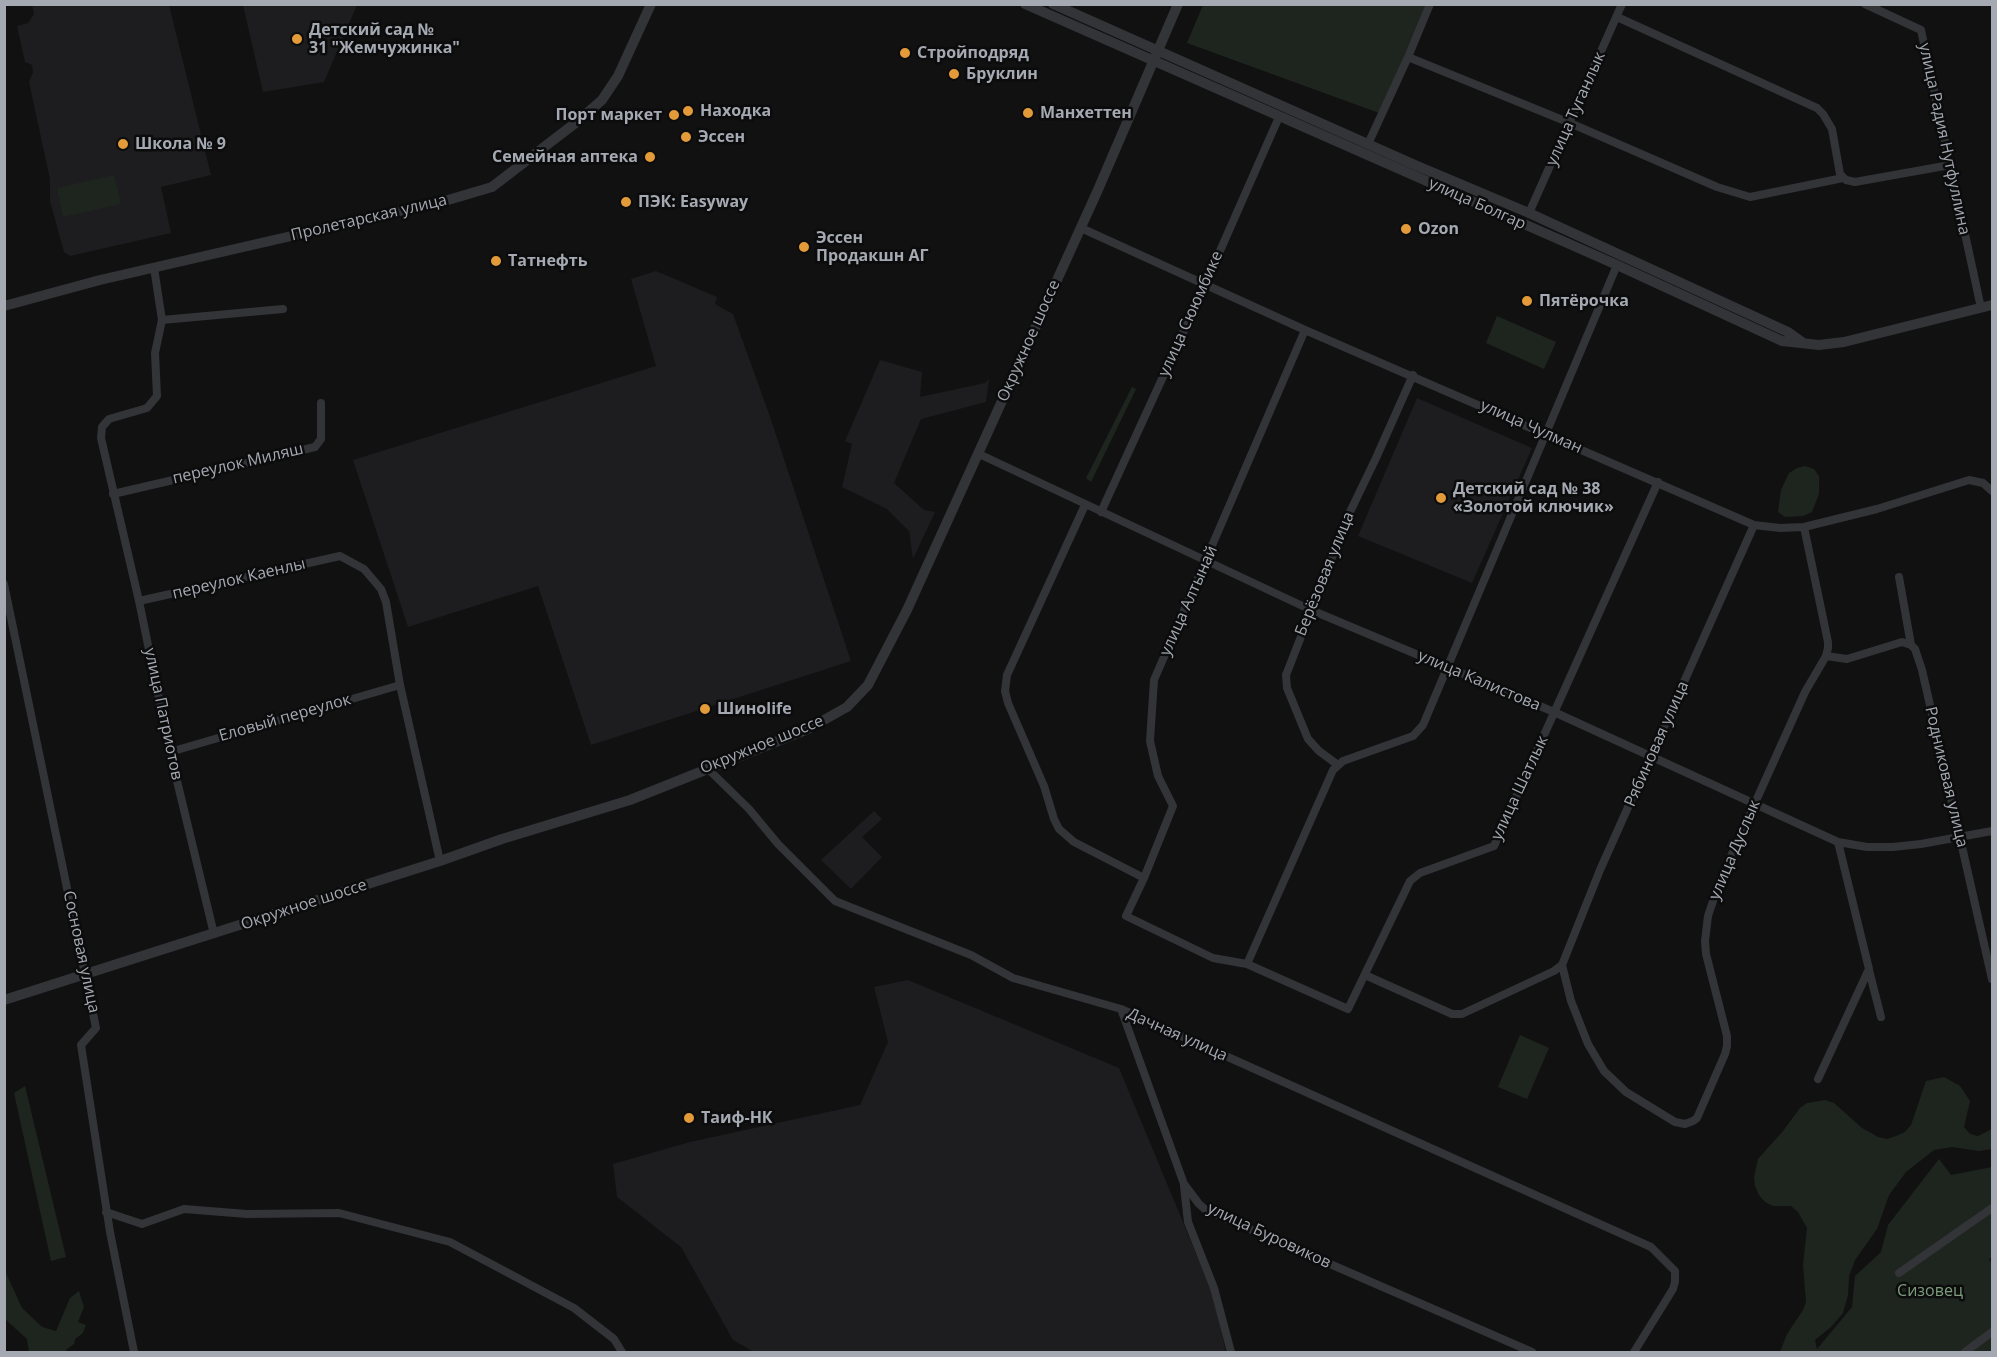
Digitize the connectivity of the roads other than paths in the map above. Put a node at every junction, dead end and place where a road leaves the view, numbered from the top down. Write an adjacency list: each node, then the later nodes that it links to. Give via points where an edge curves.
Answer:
1 (651, 4): 19 (street, Пролетарская улица, via 618,76 602,100 492,187)
2 (1025, 4): 9 (street)
3 (1053, 4): 9 (street)
4 (1178, 4): 9 (street, Окружное шоссе)
5 (1430, 4): 10 (street)
6 (1622, 4): 8 (street, улица Туганлык)
7 (1865, 4): 14 (street, улица Радия Нутфуллина, via 1921,30)
8 (1617, 17): 12 (street, улица Туганлык); 15 (street, via 1817,108 1832,129)
9 (1155, 56): 11 (street, улица Болгар); 13 (street, улица Болгар); 17 (street, Окружное шоссе)
10 (1408, 57): 12 (street); 13 (street)
11 (1279, 117): 18 (street, улица Болгар); 20 (street, улица Сююмбике)
12 (1570, 123): 15 (street, via 1717,187 1750,197); 16 (street, улица Туганлык)
13 (1368, 144): 16 (street, улица Болгар)
14 (1950, 165): 15 (street, via 1855,182); 23 (street, улица Радия Нутфуллина)
15 (1843, 178)
16 (1529, 213): 27 (street, улица Болгар, via 1788,332)
17 (1081, 228): 20 (street, улица Чулман); 31 (street, Окружное шоссе)
18 (1617, 265): 27 (street, улица Болгар, via 1782,341); 30 (street)
19 (154, 268): 22 (street, Пролетарская улица); 25 (street)
20 (1205, 285): 26 (street, улица Чулман); 36 (street, улица Сююмбике)
21 (1992, 305): 23 (street, улица Болгар)
22 (4, 306)
23 (1981, 308): 27 (street, улица Болгар, via 1844,342)
24 (283, 309): 25 (street)
25 (162, 320): 34 (street, улица Патриотов, via 155,353 155,401 147,408 109,419 102,427 101,438)
26 (1305, 330): 28 (street, улица Чулман); 39 (street, улица Алтынай)
27 (1802, 342)
28 (1413, 375): 30 (street, улица Чулман); 43 (street, Берёзовая улица, via 1348,514)
29 (321, 403): 34 (street, переулок Миляш, via 321,439 315,447)
30 (1545, 434): 32 (street, улица Чулман); 46 (street)
31 (979, 454): 35 (street, улица Калистова); 52 (street, Окружное шоссе, via 892,641 860,695 808,729)
32 (1658, 482): 37 (street, улица Чулман); 48 (street, улица Шатлык)
33 (1992, 491): 38 (street, улица Чулман, via 1983,483 1969,480)
34 (115, 493): 42 (street, улица Патриотов)
35 (1085, 505): 36 (street, улица Калистова); 58 (street, via 1007,675 1005,691 1059,829 1074,842)
36 (1101, 512): 39 (street, улица Калистова)
37 (1754, 525): 38 (street, улица Чулман); 50 (street, Рябиновая улица)
38 (1804, 527): 45 (street, via 1828,642)
39 (1206, 561): 43 (street, улица Калистова); 58 (street, улица Алтынай, via 1154,680 1150,741 1158,776 1173,806)
40 (1899, 577): 44 (street, Родниковая улица)
41 (4, 584): 63 (street, Сосновая улица)
42 (139, 601): 47 (street, переулок Каенлы, via 340,556 364,569 381,589); 49 (street, улица Патриотов)
43 (1311, 610): 46 (street, улица Калистова); 51 (street, Берёзовая улица, via 1287,671 1287,688 1308,739)
44 (1911, 645): 45 (street, via 1902,642 1847,659); 55 (street, Родниковая улица, via 1922,670)
45 (1826, 656): 53 (street, улица Дуслык, via 1805,692)
46 (1448, 667): 48 (street, улица Калистова); 51 (street, via 1423,724 1413,736)
47 (400, 685): 49 (street, Еловый переулок); 57 (street)
48 (1554, 712): 50 (street, улица Калистова); 64 (street, улица Шатлык, via 1494,846 1414,877)
49 (170, 752): 59 (street, улица Патриотов)
50 (1652, 757): 53 (street, улица Калистова); 61 (street, Рябиновая улица)
51 (1338, 765): 60 (street)
52 (707, 768): 57 (street, Окружное шоссе, via 630,800); 67 (street, Дачная улица, via 835,901 971,955 1013,978)
53 (1755, 803): 56 (street, улица Калистова); 61 (street, улица Дуслык, via 1708,916 1706,954 1727,1046 1697,1118 1685,1124 1675,1122 1626,1092 1604,1071 1588,1044)
54 (1992, 831): 55 (street, улица Калистова)
55 (1959, 837): 56 (street, улица Калистова, via 1893,847); 65 (street, Родниковая улица)
56 (1838, 842): 62 (street)
57 (440, 861): 59 (street, Окружное шоссе)
58 (1144, 878): 60 (street, улица Алтынай, via 1126,916 1213,958)
59 (214, 934): 63 (street, Окружное шоссе)
60 (1247, 964): 64 (street, улица Шатлык, via 1348,1009)
61 (1562, 965): 64 (street, via 1462,1014 1452,1014)
62 (1869, 969): 68 (street); 69 (street)
63 (85, 975): 66 (street, Окружное шоссе); 72 (street, Сосновая улица, via 96,1028 81,1045)
64 (1365, 975)
65 (1992, 979)
66 (4, 1000)
67 (1121, 1009): 70 (street, улица Буровиков); 79 (street, Дачная улица, via 1651,1247 1675,1271 1673,1289)
68 (1881, 1017)
69 (1818, 1078)
70 (1184, 1184): 77 (street, via 1188,1222 1214,1288); 78 (street, улица Буровиков, via 1199,1204 1213,1214)
71 (1992, 1208): 73 (street)
72 (106, 1212): 75 (street, Сосновая улица); 76 (street, via 142,1224 184,1209 247,1214 339,1213 450,1242 574,1308 614,1339)
73 (1899, 1273)
74 (1992, 1332): 80 (street)
75 (134, 1353)
76 (622, 1353)
77 (1231, 1353)
78 (1532, 1353)
79 (1634, 1353)
80 (1965, 1353)

